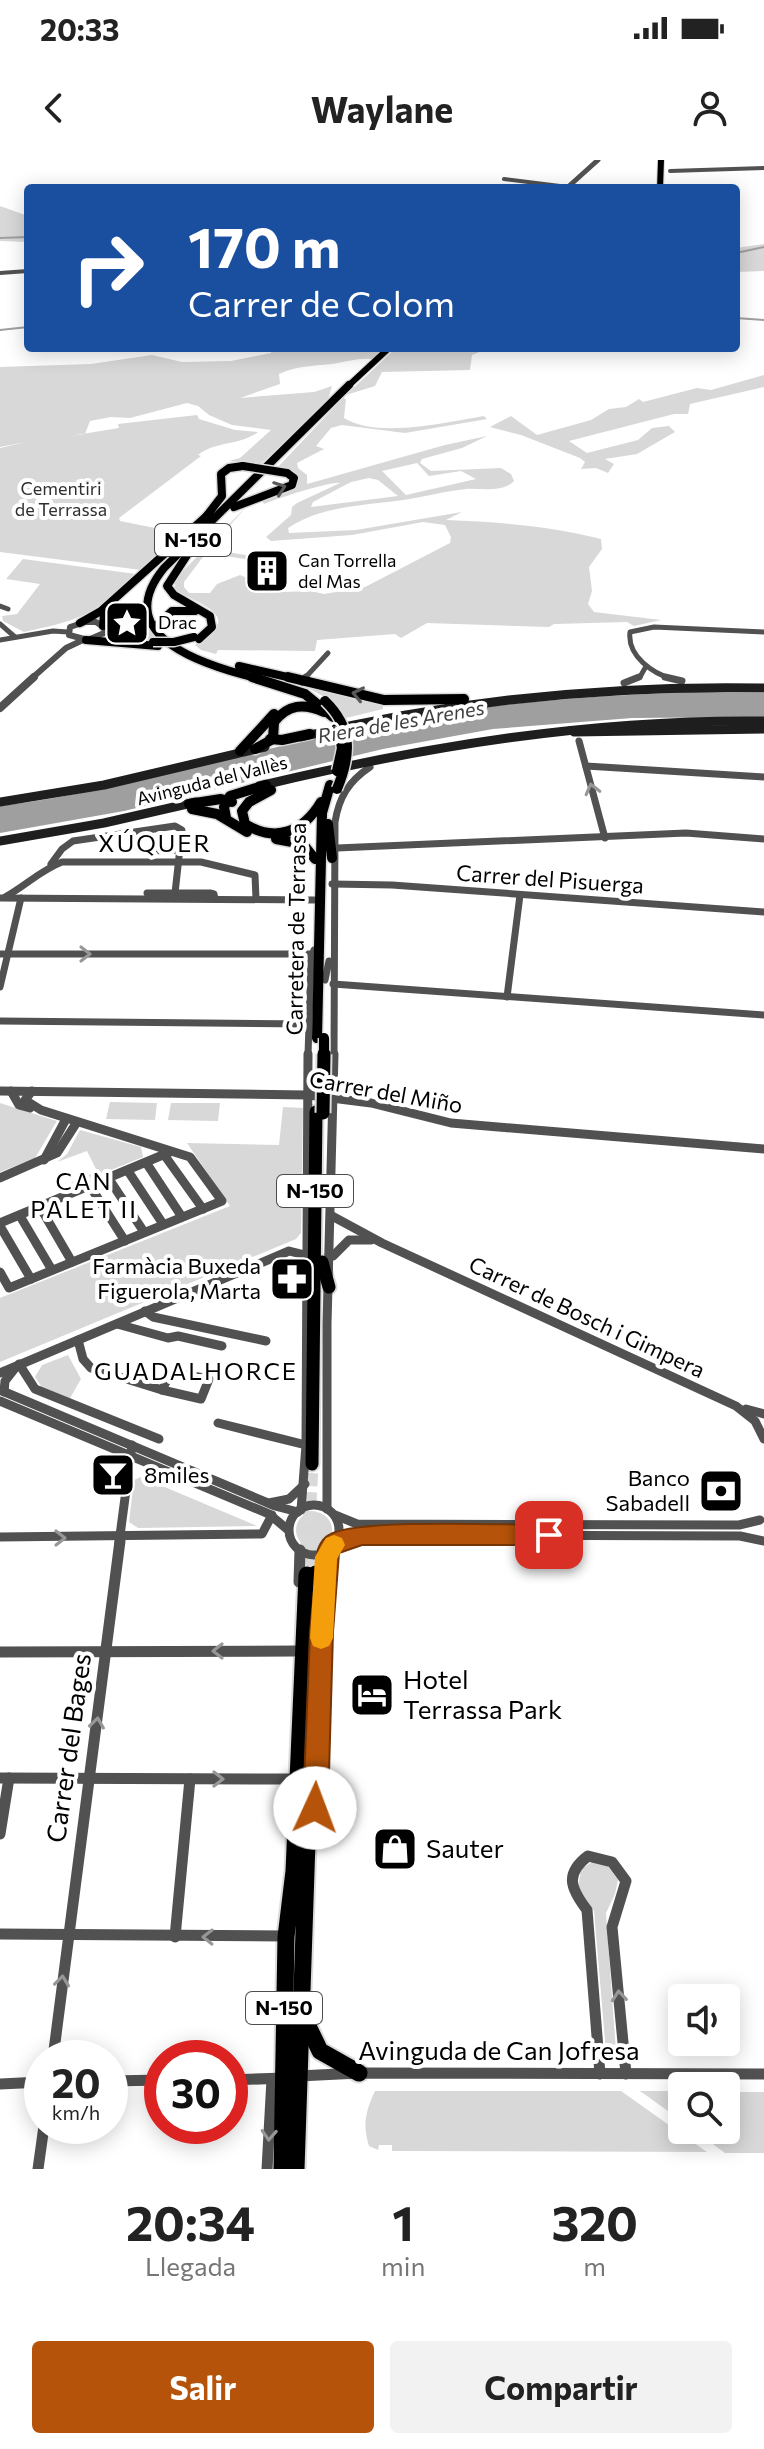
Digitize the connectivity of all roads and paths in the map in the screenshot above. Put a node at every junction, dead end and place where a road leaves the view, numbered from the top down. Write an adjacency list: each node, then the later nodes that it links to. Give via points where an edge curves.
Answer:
1 (598, 160): 8 (street)
2 (661, 160): 4 (main road)
3 (764, 168): 5 (street)
4 (659, 171): 5 (main road); 9 (main road)
5 (670, 171): 9 (main road)
6 (504, 179): 7 (street)
7 (541, 184)
8 (574, 184)
9 (661, 184)
10 (24, 271): 11 (street)
11 (0, 273)
12 (385, 352): 13 (main road, N-150)
13 (333, 400): 14 (main road, N-150); 15 (main road, N-150)
14 (284, 447): 18 (main road); 31 (main road, N-150, via 156,578 147,608)
15 (274, 467): 16 (main road); 17 (main road, N-150)
16 (252, 497): 17 (main road); 18 (main road, one-way to 18, bridge, via 292,485 294,478 243,466 222,472 222,496)
17 (234, 507): 19 (main road, N-150)
18 (205, 518): 25 (main road, via 101,611)
19 (191, 549): 22 (main road, N-150, via 157,589); 28 (main road, via 167,586 210,616 212,627)
20 (0, 606): 21 (street)
21 (8, 609)
22 (159, 623): 28 (main road, via 172,611 197,612 206,625); 33 (main road, Carretera de Terrassa / N-150, via 175,641)
23 (0, 624): 27 (street)
24 (104, 628): 25 (street, via 96,622); 30 (street, via 97,637); 31 (main road, via 119,639); 31 (main road, Carretera de Terrassa, via 106,611 129,607 138,611)
25 (73, 629): 27 (street); 30 (street); 41 (street)
26 (764, 632): 34 (street, via 633,630 629,639)
27 (15, 637): 29 (street)
28 (197, 638): 31 (main road, bridge)
29 (0, 640)
30 (84, 640): 31 (main road); 44 (street, via 66,648)
31 (156, 641): 38 (main road, Carretera de Terrassa / N-150, via 202,663)
32 (328, 653): 36 (street)
33 (215, 663): 36 (main road); 43 (main road, Carretera de Terrassa / N-150, via 296,685)
34 (645, 668): 35 (street); 37 (street, via 640,677)
35 (682, 681): 37 (main road, Avinguda del Vallès); 39 (main road, Avinguda del Vallès)
36 (302, 682): 42 (main road, one-way to 36)
37 (624, 683): 40 (main road, Avinguda del Vallès)
38 (274, 684): 43 (main road, Carretera de Terrassa / N-150); 47 (main road, via 288,697)
39 (764, 685): 48 (main road, Avinguda del Vallès, via 538,695)
40 (464, 699): 42 (main road); 45 (main road, Avinguda del Vallès)
41 (0, 700)
42 (384, 700): 45 (main road)
43 (321, 705): 52 (main road, via 287,708 275,719); 60 (main road, Carretera de Terrassa / N-150, bridge, via 341,733); 60 (main road, Carretera de Terrassa / N-150, bridge, via 344,723 350,737 350,759)
44 (0, 708)
45 (386, 712): 48 (main road, Avinguda del Vallès)
46 (764, 725): 49 (main road, Avinguda del Vallès, via 655,721); 51 (main road)
47 (261, 730): 52 (main road, via 263,736); 54 (main road)
48 (308, 732): 52 (main road); 53 (main road, Avinguda del Vallès)
49 (522, 733): 50 (main road); 59 (main road, Avinguda del Vallès, via 432,746)
50 (563, 733): 51 (main road); 57 (main road, Avinguda del Vallès)
51 (580, 735): 56 (street)
52 (273, 737): 53 (main road); 54 (main road, Avinguda del Vallès)
53 (255, 749): 55 (main road, Avinguda del Vallès)
54 (240, 751): 55 (main road, Avinguda del Vallès)
55 (209, 760): 61 (main road, Avinguda del Vallès)
56 (586, 766): 58 (street); 69 (street, one-way to 56)
57 (370, 767): 59 (main road, Avinguda del Vallès); 74 (street, via 352,779 340,800)
58 (764, 777)
59 (272, 786): 63 (main road); 65 (main road, Avinguda del Vallès); 66 (main road)
60 (334, 787): 66 (main road, via 312,819 292,832 255,831); 68 (main road, Carretera de Terrassa / N-150)
61 (85, 788): 62 (main road); 64 (main road, Avinguda del Vallès)
62 (0, 796)
63 (228, 800): 65 (main road); 66 (main road); 67 (main road)
64 (0, 802)
65 (190, 806): 67 (main road); 71 (main road, Avinguda del Vallès, via 94,831)
66 (240, 814)
67 (226, 818): 75 (main road, via 253,834 303,844)
68 (325, 821): 74 (main road); 75 (main road); 91 (main road, Carretera de Terrassa / N-150); 92 (main road, Carretera de Terrassa / N-150)
69 (605, 838): 70 (street, via 686,833); 74 (street)
70 (764, 839)
71 (0, 843)
72 (181, 850): 73 (street); 76 (street); 77 (street, via 179,828 143,829 73,841)
73 (147, 851)
74 (334, 853): 78 (street)
75 (315, 859): 87 (main road)
76 (180, 862): 77 (street); 80 (street); 86 (street, via 255,875)
77 (51, 864): 79 (street)
78 (332, 884): 81 (street, Carrer del Pisuerga); 92 (street)
79 (26, 885): 82 (street); 83 (street)
80 (175, 893): 84 (street); 85 (street, via 210,893)
81 (520, 895): 88 (street, Carrer del Pisuerga); 94 (street)
82 (2, 898): 83 (street)
83 (26, 898): 84 (street); 90 (street)
84 (127, 898): 85 (street)
85 (215, 899): 86 (street)
86 (256, 899): 87 (street)
87 (314, 900): 89 (main road)
88 (764, 912)
89 (313, 952): 90 (street, one-way to 89); 91 (main road); 97 (street)
90 (3, 954): 93 (street)
91 (318, 966): 98 (main road, Carretera de Terrassa / N-150)
92 (329, 982): 94 (street); 98 (main road, Carretera de Terrassa / N-150); 103 (street)
93 (0, 987)
94 (507, 997): 95 (street)
95 (764, 1015)
96 (0, 1021): 97 (street)
97 (308, 1024): 102 (street)
98 (320, 1038): 129 (main road, Carretera de Terrassa / N-150, bridge)
99 (0, 1091): 100 (street, Carrer del Miño)
100 (11, 1091): 101 (street, Carrer del Miño); 104 (street, via 19,1105)
101 (32, 1091): 102 (street, Carrer del Miño); 104 (street, via 25,1100)
102 (308, 1095): 103 (street, Carrer del Miño); 127 (street)
103 (333, 1098): 107 (street, Carrer del Miño, via 451,1123); 120 (street)
104 (41, 1110): 105 (street)
105 (66, 1119): 106 (street); 109 (street)
106 (77, 1122): 108 (street); 109 (street, via 57,1153)
107 (764, 1149)
108 (168, 1154): 110 (street); 111 (street); 113 (street)
109 (44, 1160): 114 (street)
110 (192, 1160): 113 (street); 118 (street, via 222,1201)
111 (147, 1164): 112 (street); 121 (street)
112 (128, 1171): 115 (street); 123 (street)
113 (176, 1171): 118 (street)
114 (0, 1178)
115 (109, 1179): 116 (street); 124 (street)
116 (90, 1186): 117 (street); 125 (street)
117 (40, 1207): 119 (street); 128 (street)
118 (203, 1209): 121 (street)
119 (20, 1216): 122 (street); 130 (street)
120 (332, 1216): 126 (street, Carrer de Bosch i Gimpera); 129 (street)
121 (182, 1217): 123 (street)
122 (0, 1224): 132 (street)
123 (163, 1224): 124 (street)
124 (144, 1232): 125 (street)
125 (125, 1241): 128 (street)
126 (382, 1243): 129 (street, Carrer de Bosch i Gimpera, via 349,1239); 144 (street, Carrer de Bosch i Gimpera)
127 (305, 1255): 134 (street); 135 (street, via 289,1251)
128 (72, 1262): 130 (street)
129 (322, 1264): 133 (main road); 134 (main road); 151 (main road, Carretera de Terrassa / N-150)
130 (52, 1270): 132 (street)
131 (0, 1272): 132 (street, via 9,1288)
132 (31, 1279)
133 (329, 1287): 155 (street)
134 (305, 1295): 149 (street)
135 (145, 1311): 136 (street); 138 (street)
136 (117, 1324): 137 (street); 139 (street)
137 (78, 1340): 140 (street); 142 (street, via 93,1369)
138 (266, 1341)
139 (222, 1346)
140 (19, 1364): 141 (street); 143 (street); 147 (street, via 35,1389)
141 (0, 1373)
142 (162, 1390): 142 (street, via 201,1399 209,1379 171,1372)
143 (1, 1394): 150 (street)
144 (736, 1406): 145 (street); 148 (street, Carrer de Bosch i Gimpera, via 755,1421)
145 (764, 1414)
146 (218, 1423): 149 (street)
147 (159, 1439)
148 (764, 1439)
149 (306, 1445): 152 (street)
150 (131, 1451): 153 (street); 156 (street); 159 (street, Carrer del Bages)
151 (316, 1464)
152 (305, 1484): 153 (street, via 289,1499); 154 (street)
153 (269, 1503): 154 (street)
154 (299, 1511): 155 (street, via 317,1507); 158 (street)
155 (331, 1512): 157 (street, via 357,1524 739,1525); 162 (street, via 340,1525)
156 (272, 1515): 158 (street); 159 (street, via 262,1534)
157 (762, 1518): 161 (street, via 759,1533)
158 (287, 1529): 163 (street)
159 (120, 1534): 160 (street, one-way to 159); 164 (street, Carrer del Bages)
160 (0, 1537)
161 (764, 1541): 162 (street, via 740,1536 362,1535)
162 (333, 1545): 163 (street, via 311,1553); 172 (street, via 322,1632)
163 (300, 1550): 165 (street)
164 (106, 1651): 165 (street, one-way to 164); 166 (street); 167 (street, Carrer del Bages, one-way to 164)
165 (296, 1651): 170 (street)
166 (0, 1652)
167 (90, 1777): 168 (street); 169 (street); 174 (street, Carrer del Bages)
168 (5, 1778): 171 (street)
169 (190, 1779): 170 (street, one-way to 170); 175 (street)
170 (290, 1779): 176 (street)
171 (0, 1834)
172 (307, 1908): 176 (main road, N-150, via 312,1575); 177 (main road, N-150)
173 (0, 1934): 174 (street)
174 (67, 1936): 175 (street); 178 (street, Carrer del Bages, one-way to 174)
175 (175, 1937): 176 (street, one-way to 175)
176 (286, 1937): 183 (main road, N-150)
177 (303, 2005): 179 (main road, via 311,2041 321,2054); 183 (main road, N-150)
178 (55, 2040)
179 (359, 2073): 180 (street, Avinguda de Can Jofresa); 183 (street, Avinguda de Can Jofresa)
180 (600, 2074): 181 (street, Avinguda de Can Jofresa); 181 (street, one-way to 180, via 612,1927 626,1881 612,1862 588,1856 573,1871 572,1885 587,1910)
181 (626, 2074): 182 (street, Avinguda de Can Jofresa)
182 (764, 2074)
183 (285, 2078): 184 (street, Avinguda de Can Jofresa); 187 (main road, N-150); 192 (main road, N-150)
184 (248, 2079)
185 (24, 2083): 186 (street)
186 (0, 2084)
187 (278, 2100): 190 (street, one-way to 190); 191 (main road, N-150); 192 (street, via 289,2115 290,2158)
188 (41, 2144): 189 (street)
189 (38, 2169)
190 (267, 2169)
191 (282, 2169)
192 (296, 2169)

